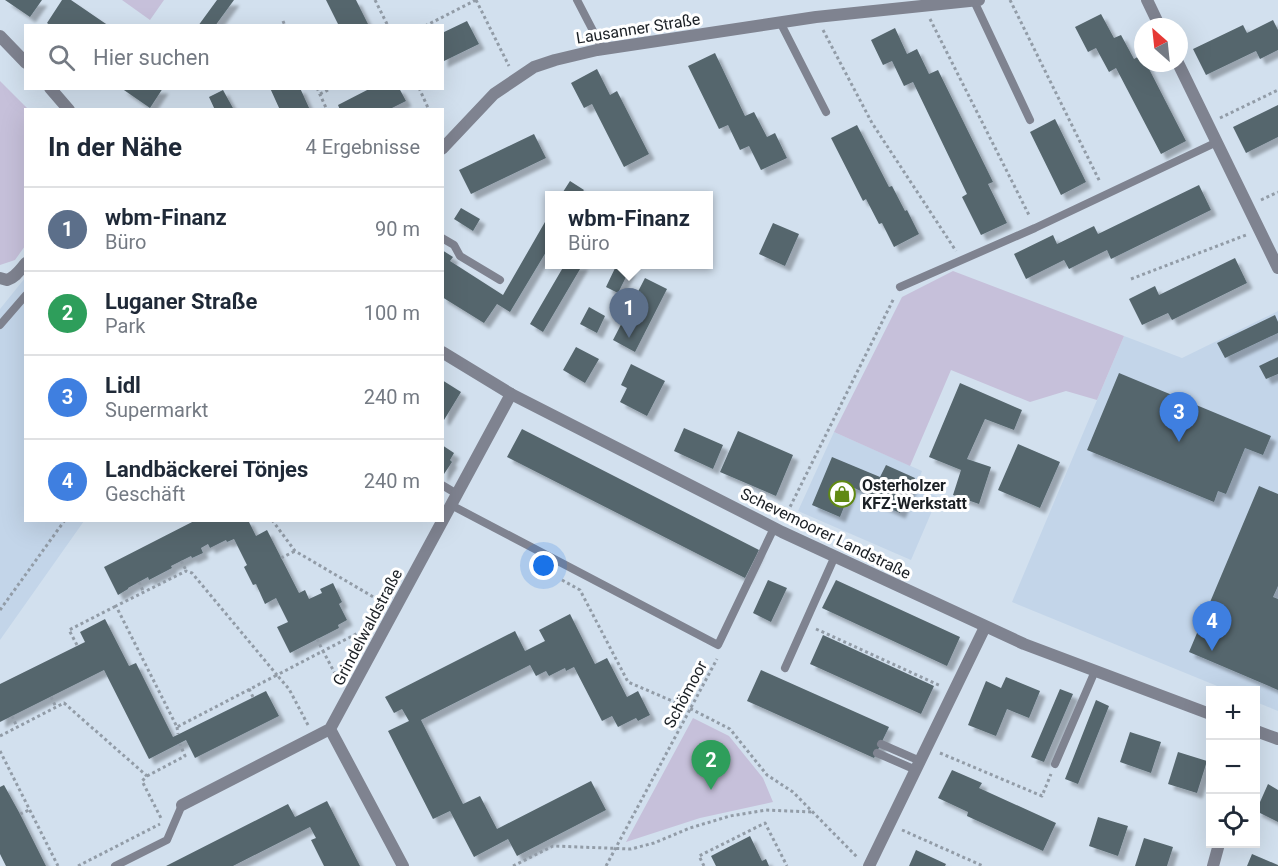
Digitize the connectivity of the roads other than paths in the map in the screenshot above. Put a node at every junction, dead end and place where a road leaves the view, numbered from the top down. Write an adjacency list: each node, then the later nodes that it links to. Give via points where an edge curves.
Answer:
1 (577, 0): 9 (lane)
2 (979, 0): 4 (street, Lausanner Straße)
3 (1147, 0): 6 (street)
4 (974, 1): 5 (street, Lausanner Straße); 15 (lane)
5 (879, 5): 7 (street, Lausanner Straße)
6 (1156, 18)
7 (780, 22): 9 (street, Lausanner Straße); 14 (lane)
8 (0, 36): 10 (street)
9 (603, 50): 17 (street, Lausanner Straße, via 555,60 515,79 494,94)
10 (24, 61)
11 (1182, 72): 16 (street)
12 (52, 90): 13 (street)
13 (67, 108)
14 (826, 112)
15 (1030, 120)
16 (1216, 142): 20 (street); 23 (lane)
17 (444, 147)
18 (444, 239): 22 (lane, via 454,245 460,256)
19 (24, 265): 21 (street, via 11,279)
20 (1278, 268)
21 (0, 278)
22 (500, 280)
23 (900, 287)
24 (24, 297): 25 (lane)
25 (0, 325)
26 (444, 353): 27 (street, Schevemoorer Landstraße)
27 (511, 394): 29 (street, Grindelwaldstraße); 32 (street, Schevemoorer Landstraße)
28 (444, 488): 29 (lane)
29 (454, 500): 30 (street, Grindelwaldstraße); 32 (lane, via 718,645)
30 (444, 514)
31 (438, 522): 38 (street, Grindelwaldstraße)
32 (778, 530): 33 (street, Schevemoorer Landstraße)
33 (835, 556): 34 (street, Schevemoorer Landstraße); 35 (lane)
34 (985, 627): 36 (street, Schevemoorer Landstraße); 44 (street)
35 (784, 668)
36 (1095, 671): 37 (street, Schevemoorer Landstraße); 43 (lane)
37 (1206, 713)
38 (330, 729): 45 (street); 48 (street)
39 (1260, 732): 40 (street)
40 (1278, 739)
41 (881, 744): 44 (lane)
42 (877, 753): 44 (lane)
43 (1055, 764)
44 (918, 766): 49 (street)
45 (182, 805): 47 (lane, via 167,840)
46 (1218, 848): 50 (street)
47 (117, 866)
48 (403, 866)
49 (869, 866)
50 (1213, 866)

